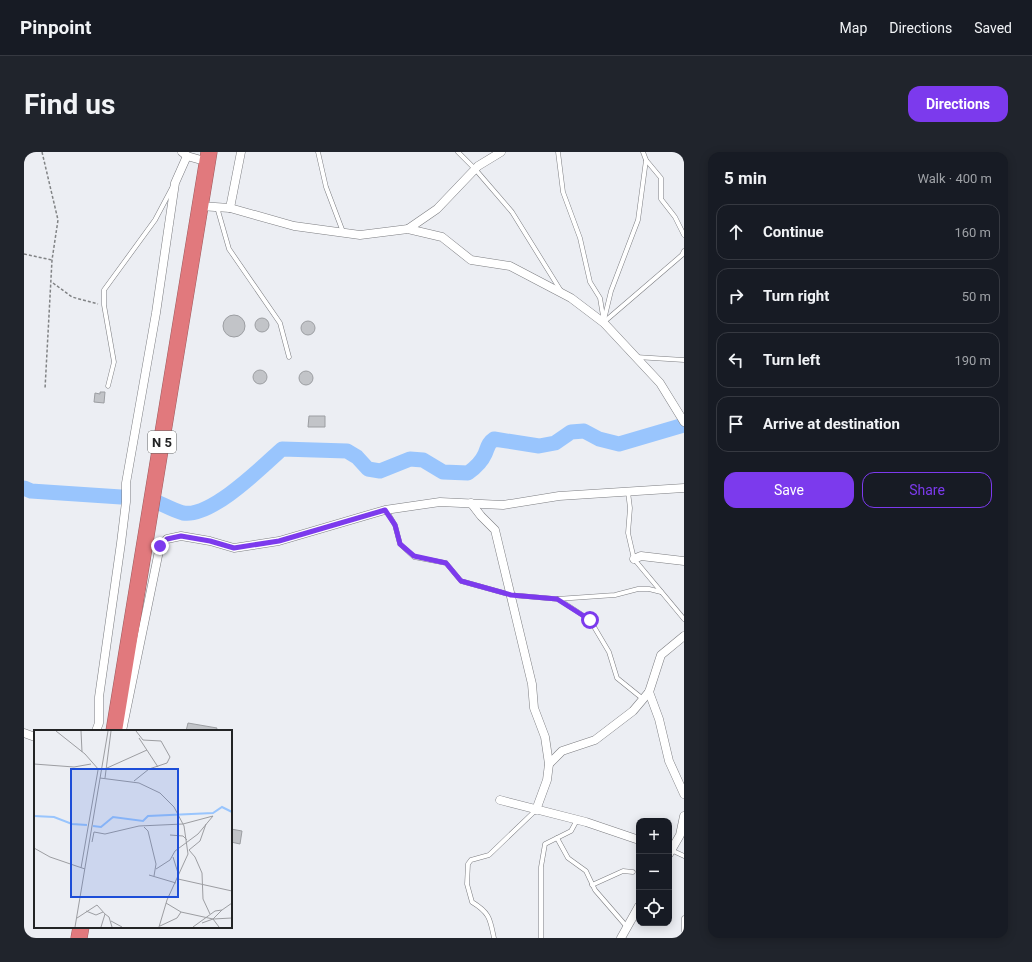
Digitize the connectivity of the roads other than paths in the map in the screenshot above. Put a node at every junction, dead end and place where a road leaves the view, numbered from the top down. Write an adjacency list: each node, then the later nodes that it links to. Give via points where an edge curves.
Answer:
1 (241, 152): 14 (street)
2 (318, 152): 16 (lane, via 326,187)
3 (458, 152): 10 (lane)
4 (501, 152): 10 (street)
5 (558, 152): 20 (lane, via 563,192 580,238 590,282 600,298)
6 (643, 152): 9 (lane)
7 (185, 154): 8 (street); 11 (street)
8 (209, 157): 12 (highway, N 5)
9 (646, 160): 17 (lane, via 661,178 661,199 675,217); 20 (lane, via 638,220 611,291)
10 (475, 169): 15 (street, via 437,209); 19 (lane, via 512,212)
11 (174, 183): 24 (lane, via 155,220 104,290 104,305 114,362); 38 (street, via 156,313 126,483 121,543)
12 (200, 206): 13 (street); 39 (highway, N 5)
13 (217, 207): 14 (street); 21 (lane, via 229,249 280,323)
14 (230, 208): 16 (street, via 294,226)
15 (408, 229): 16 (street, via 360,235); 19 (street, via 442,237 471,260 510,266)
16 (343, 233)
17 (684, 235)
18 (684, 251): 20 (lane)
19 (563, 294): 20 (street)
20 (604, 323): 22 (street)
21 (288, 356)
22 (635, 357): 23 (lane); 25 (street, via 660,383)
23 (684, 360)
24 (108, 386)
25 (684, 422)
26 (684, 488): 27 (street)
27 (628, 492): 28 (street, via 559,496 503,505); 30 (lane, via 628,533)
28 (471, 503): 29 (street, via 440,502); 33 (street, via 495,530)
29 (385, 510): 33 (lane, via 395,525 400,544 414,556 446,563 461,581); 40 (street, via 279,541 234,548 181,536 167,539 160,546)
30 (634, 559): 31 (street, via 641,556); 32 (lane)
31 (684, 561)
32 (662, 592): 34 (lane, via 638,589 615,595); 35 (lane)
33 (511, 595): 34 (lane); 43 (street, via 532,684 534,708 545,737)
34 (557, 599): 37 (lane, via 590,620 609,652 617,678)
35 (684, 619)
36 (684, 636): 37 (street, via 661,655)
37 (646, 695): 43 (street, via 633,711 595,740 562,751); 44 (street, via 659,719 669,761)
38 (96, 730)
39 (114, 730)
40 (122, 730)
41 (24, 733): 42 (street)
42 (34, 737)
43 (549, 764): 46 (street)
44 (684, 794)
45 (500, 800): 46 (street)
46 (536, 810): 48 (street); 63 (lane, via 489,855 471,860 468,864 467,884 472,902 483,909 490,918)
47 (684, 816): 49 (street)
48 (577, 820): 50 (lane, via 571,830); 51 (street)
49 (683, 830): 52 (street)
50 (557, 838): 56 (lane, via 568,858 586,871); 64 (lane, via 545,844 541,866)
51 (636, 839)
52 (672, 848)
53 (672, 852): 54 (lane)
54 (684, 856)
55 (633, 872): 56 (lane, via 623,871)
56 (592, 885): 59 (lane)
57 (636, 911): 59 (street)
58 (684, 918): 61 (lane)
59 (627, 927): 65 (street)
60 (81, 928): 62 (highway)
61 (684, 931)
62 (79, 938)
63 (494, 938)
64 (541, 938)
65 (621, 938)

